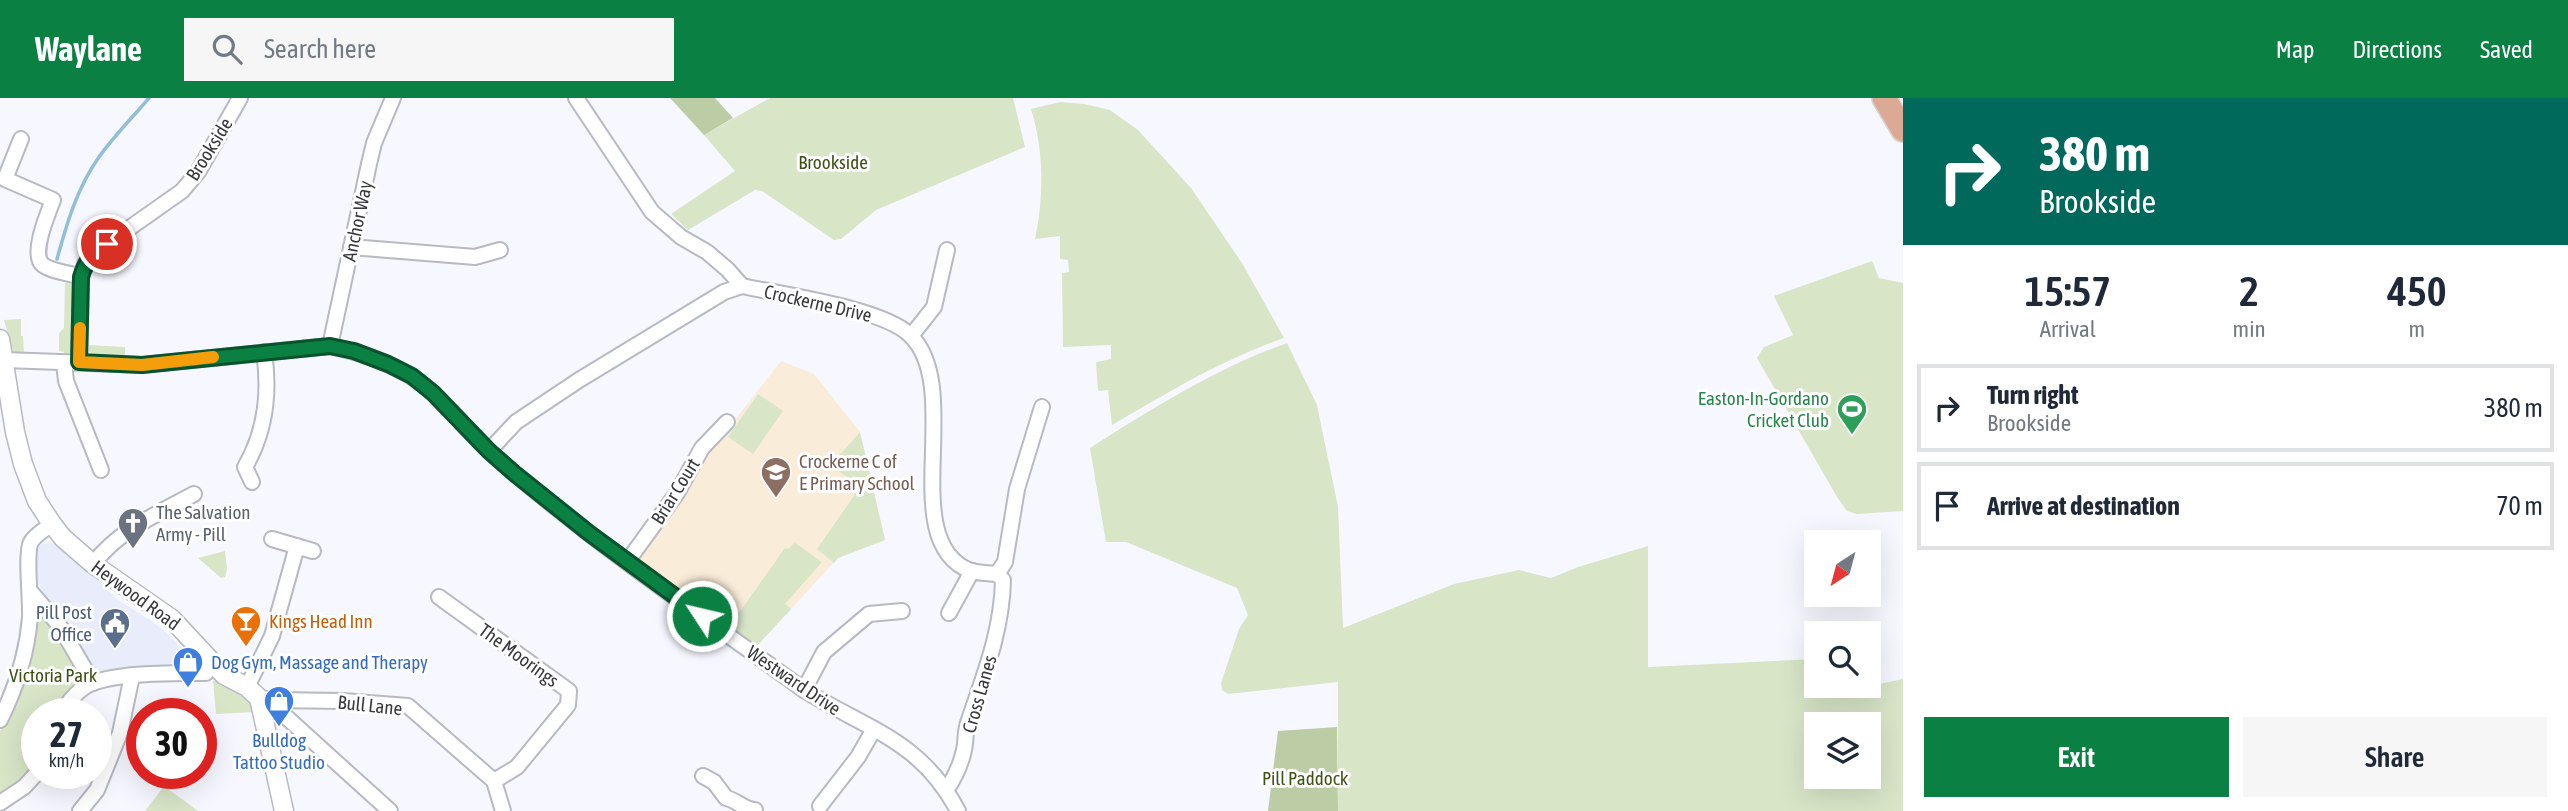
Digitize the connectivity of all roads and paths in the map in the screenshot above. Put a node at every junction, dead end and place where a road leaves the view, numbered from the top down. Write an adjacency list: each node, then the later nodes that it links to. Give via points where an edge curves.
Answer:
1 (240, 98): 10 (street, Brookside, via 198,172 182,191 94,253)
2 (393, 98): 7 (street, Anchor Way, via 374,143)
3 (576, 98): 11 (street, via 652,212 707,252)
4 (1884, 98): 5 (main road)
5 (1903, 130)
6 (21, 139): 10 (street, via 5,179 53,200 37,251 39,260)
7 (351, 247): 8 (street, via 475,257); 14 (street, Anchor Way)
8 (500, 250)
9 (947, 250): 12 (street, via 934,307)
10 (81, 277): 17 (street)
11 (742, 286): 12 (street, Crockerne Drive, via 873,314); 21 (street, Crockerne Drive, via 724,292 579,380 516,422)
12 (911, 336): 31 (street, Crockerne Drive, via 924,356 933,385 931,480 941,541 954,560)
13 (0, 339): 16 (street, Heywood Road)
14 (330, 346): 15 (street, Westward Drive); 21 (street, Westward Drive, via 354,351 412,376)
15 (264, 352): 17 (street, Westward Drive, via 142,365); 23 (street, via 268,392 257,444 245,467)
16 (5, 360): 18 (street, Westward Drive); 25 (street, Heywood Road, via 23,464)
17 (79, 362): 18 (street, Westward Drive)
18 (64, 363): 22 (street, via 66,381)
19 (1042, 407): 32 (street, via 1017,489 1005,562)
20 (727, 422): 29 (street, Briar Court, via 697,456 677,493)
21 (489, 451): 29 (street, Westward Drive)
22 (101, 470)
23 (252, 482)
24 (194, 494): 30 (street, via 129,529)
25 (52, 524): 30 (street, Heywood Road); 33 (street, via 32,542 28,553)
26 (272, 539): 27 (street)
27 (297, 546): 28 (street); 41 (street)
28 (313, 551)
29 (627, 562): 40 (street, Westward Drive)
30 (93, 564): 41 (street, Heywood Road, via 172,619 224,675)
31 (972, 571): 32 (street); 36 (street)
32 (997, 574): 48 (street, Cross Lanes, via 1003,580 1002,604 990,660 966,726 956,775)
33 (31, 592): 39 (street, via 59,625); 43 (street, via 22,662 14,693)
34 (439, 597): 46 (street, The Moorings, via 569,691 568,705 517,767)
35 (902, 611): 40 (street, via 869,614 824,652)
36 (949, 613)
37 (206, 673): 38 (street)
38 (132, 676): 39 (street); 52 (street, via 120,733)
39 (93, 683): 42 (street)
40 (804, 690): 44 (street, Westward Drive)
41 (259, 695): 46 (street, Bull Lane, via 408,706); 54 (street); 55 (street)
42 (71, 698)
43 (0, 720)
44 (874, 729): 48 (street, Westward Drive, via 921,761); 51 (street)
45 (703, 776): 50 (street, via 714,782)
46 (494, 781): 56 (street)
47 (21, 789): 49 (street)
48 (947, 789): 57 (street)
49 (0, 803)
50 (723, 805): 53 (street, via 737,801)
51 (820, 806)
52 (85, 809)
53 (755, 810)
54 (284, 811)
55 (390, 811)
56 (503, 811)
57 (958, 811)

